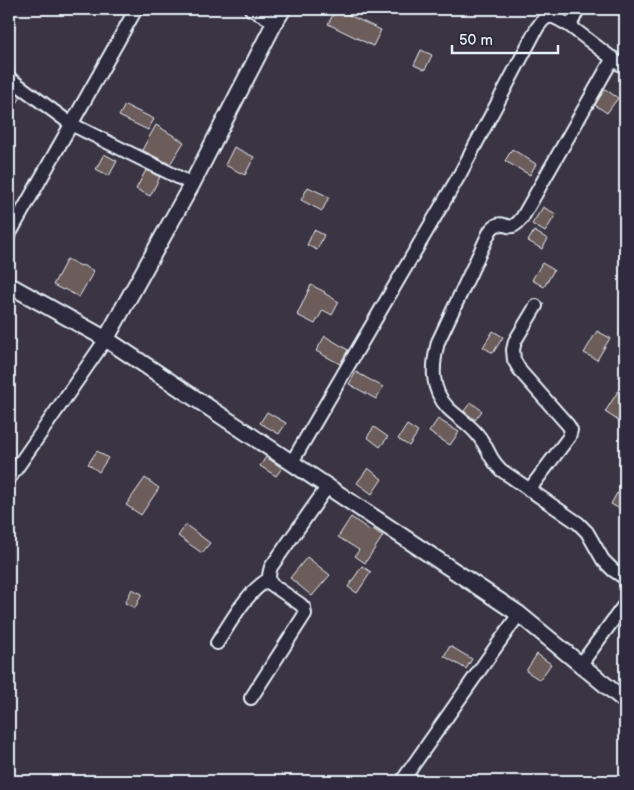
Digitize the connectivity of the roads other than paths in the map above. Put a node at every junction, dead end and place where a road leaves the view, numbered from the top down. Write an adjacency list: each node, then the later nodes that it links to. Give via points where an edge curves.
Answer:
1 (136, 9): 10 (street)
2 (251, 9): 5 (street)
3 (283, 9): 5 (street)
4 (578, 9): 6 (street)
5 (275, 22): 11 (street)
6 (570, 26): 7 (street); 16 (street, via 548,17 537,28 460,174)
7 (613, 58): 8 (street); 19 (street, via 522,218 516,225 500,224 490,231 438,342 434,359 438,395 477,433 500,470)
8 (625, 66)
9 (9, 78): 10 (street)
10 (71, 124): 11 (street); 12 (street)
11 (192, 184): 15 (street)
12 (9, 235)
13 (9, 285): 15 (street)
14 (536, 306): 19 (street, via 515,341 514,360 520,372 571,430)
15 (106, 339): 16 (street); 17 (street)
16 (292, 462): 18 (street)
17 (9, 476)
18 (328, 486): 21 (street, via 272,567); 23 (street)
19 (529, 490): 20 (street, via 578,523 603,560)
20 (625, 578)
21 (269, 579): 24 (street, via 247,598); 26 (street, via 271,584 300,604 305,614)
22 (625, 604): 25 (street)
23 (520, 614): 25 (street); 28 (street)
24 (217, 643)
25 (581, 664): 27 (street)
26 (251, 698)
27 (625, 701)
28 (402, 781)

